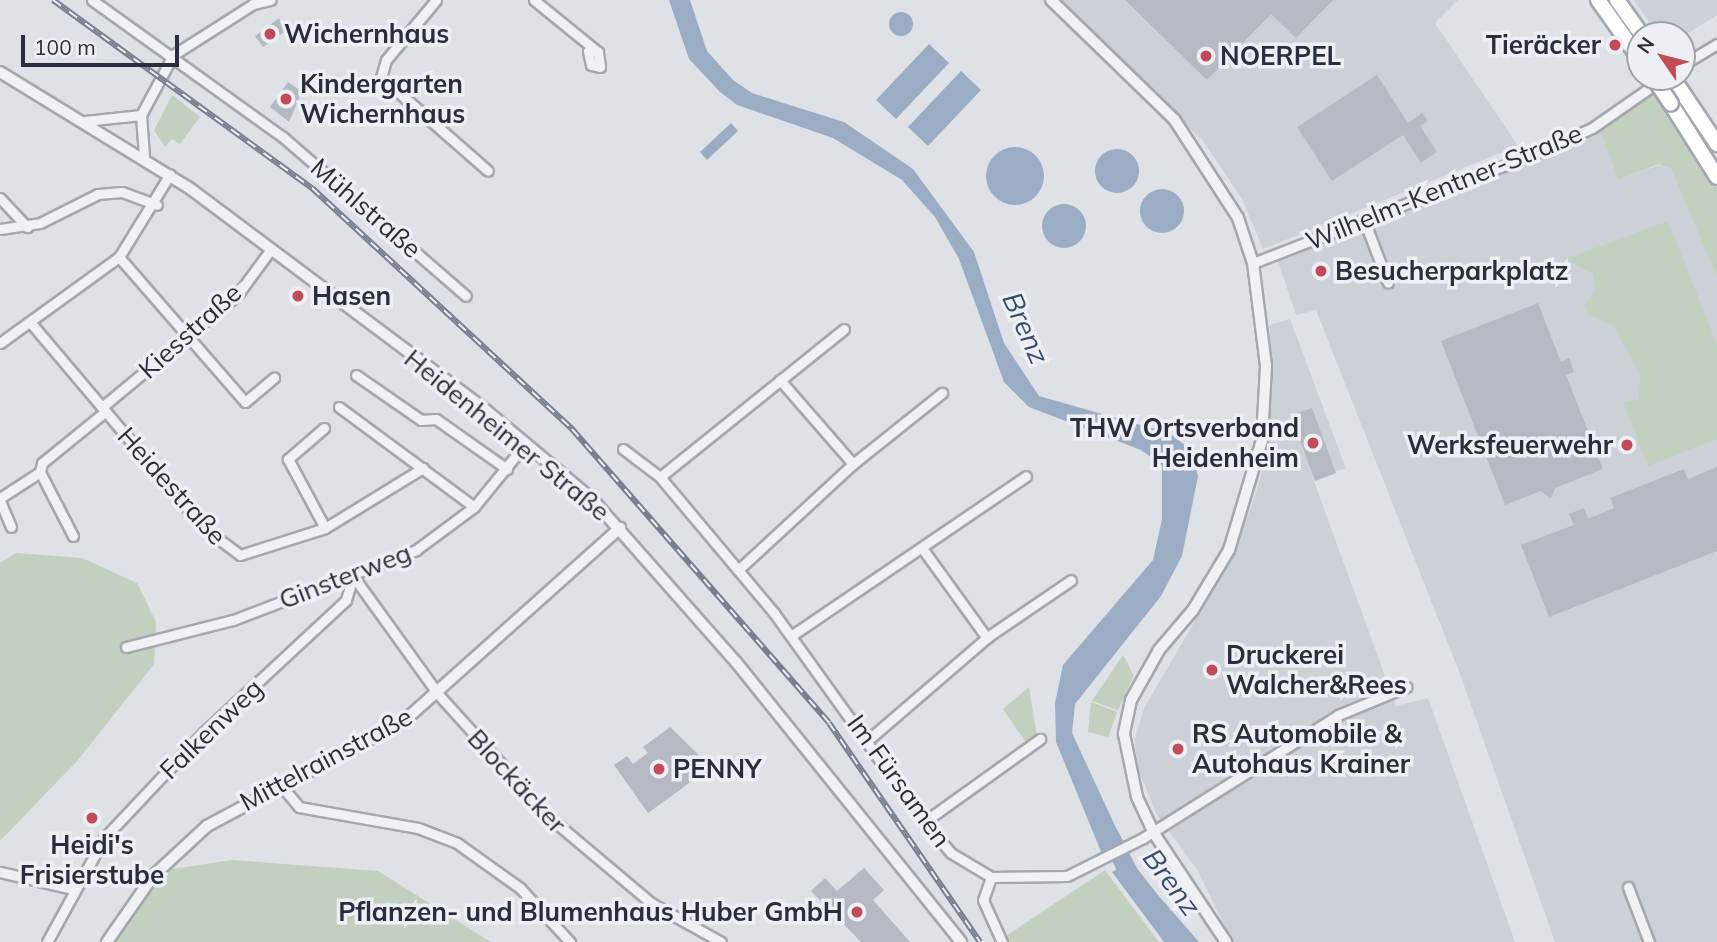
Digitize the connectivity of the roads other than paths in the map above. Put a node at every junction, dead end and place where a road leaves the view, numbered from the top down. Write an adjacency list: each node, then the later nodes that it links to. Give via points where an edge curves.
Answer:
1 (92, 0): 13 (street, Mühlstraße)
2 (271, 0): 8 (street)
3 (436, 0): 23 (street, via 386,60 381,78)
4 (534, 0): 12 (street)
5 (1051, 0): 33 (street, via 1174,119 1238,218)
6 (1598, 0): 10 (main road)
7 (1617, 0): 9 (main road)
8 (252, 2): 13 (street)
9 (1632, 21)
10 (1626, 39)
11 (1717, 44): 14 (street)
12 (598, 52)
13 (173, 55): 19 (street); 35 (street, Mühlstraße, via 323,170)
14 (1696, 57)
15 (0, 72): 20 (street, Heidenheimer Straße)
16 (1645, 91): 28 (street, Wilhelm-Kentner-Straße, via 1592,128)
17 (1662, 91): 25 (main road, bridge)
18 (1682, 91): 21 (main road)
19 (141, 115): 20 (street); 22 (street)
20 (85, 121): 22 (street, Heidenheimer Straße)
21 (1717, 144)
22 (144, 156): 24 (street, Heidenheimer Straße)
23 (488, 171)
24 (170, 174): 27 (street); 31 (street, Heidenheimer Straße)
25 (1717, 177)
26 (0, 198): 29 (street)
27 (157, 205): 29 (street, via 122,192 98,194); 32 (street)
28 (1364, 220): 33 (street, Wilhelm-Kentner-Straße); 34 (street)
29 (27, 227): 30 (street)
30 (0, 229)
31 (271, 249): 38 (street, Kiesstraße, via 238,293); 47 (street, Heidenheimer Straße)
32 (119, 257): 36 (street); 38 (street)
33 (1253, 263): 74 (street, via 1266,366 1262,440 1228,550 1193,610 1159,650 1132,700 1124,734 1137,797)
34 (1388, 283)
35 (466, 296)
36 (30, 322): 39 (street); 45 (street, Heidestraße)
37 (844, 329): 42 (street)
38 (187, 338): 41 (street, via 245,402); 45 (street, Kiesstraße)
39 (0, 342)
40 (356, 375): 51 (street, via 421,420 436,419)
41 (274, 377)
42 (780, 380): 49 (street); 54 (street)
43 (942, 393): 49 (street)
44 (339, 407): 50 (street)
45 (104, 409): 52 (street, Kiesstraße, via 41,463); 58 (street, Heidestraße, via 228,550 253,553)
46 (324, 428): 58 (street, via 288,459)
47 (526, 443): 51 (street, Ginsterweg); 59 (street, Heidenheimer Straße)
48 (623, 449): 54 (street, Im Fürsamen)
49 (853, 464): 62 (street)
50 (423, 468): 56 (street); 58 (street, Heidestraße)
51 (507, 469): 56 (street, Ginsterweg)
52 (40, 472): 55 (street, Kiesstraße); 60 (street)
53 (1026, 476): 61 (street)
54 (660, 477): 62 (street, Im Fürsamen)
55 (0, 500): 57 (street)
56 (474, 507): 63 (street, Ginsterweg, via 416,550)
57 (11, 527)
58 (325, 528)
59 (620, 528): 69 (street, Mittelrainstraße); 83 (street, Heidenheimer Straße)
60 (73, 536)
61 (922, 548): 65 (street); 66 (street)
62 (738, 570): 65 (street, Im Fürsamen)
63 (353, 576): 67 (street, Ginsterweg, via 233,620); 69 (street, Blockäcker); 78 (street, Falkenweg, via 346,600 126,812)
64 (1071, 580): 66 (street)
65 (791, 636): 71 (street, Im Fürsamen)
66 (987, 638): 71 (street)
67 (126, 647)
68 (1406, 687): 74 (street, Im Fürsamen, via 1318,726)
69 (438, 694): 72 (street, Mittelrainstraße, via 404,721); 82 (street, Blockäcker, via 493,760 593,858 651,903)
70 (1040, 739): 73 (street)
71 (868, 740): 73 (street, Im Fürsamen)
72 (279, 783): 80 (street, Mittelrainstraße, via 207,826 162,867); 81 (street, via 299,807 418,828 457,843 520,888)
73 (924, 822): 76 (street, Im Fürsamen, via 951,853)
74 (1153, 832): 76 (street, Im Fürsamen, via 1095,863 1044,881); 85 (street)
75 (0, 872): 78 (street)
76 (991, 877): 84 (street, via 984,909)
77 (1628, 887): 86 (street)
78 (73, 889): 79 (street, Falkenweg)
79 (47, 942)
80 (107, 942)
81 (570, 942)
82 (721, 942)
83 (961, 942)
84 (1002, 942)
85 (1226, 942)
86 (1649, 942)

